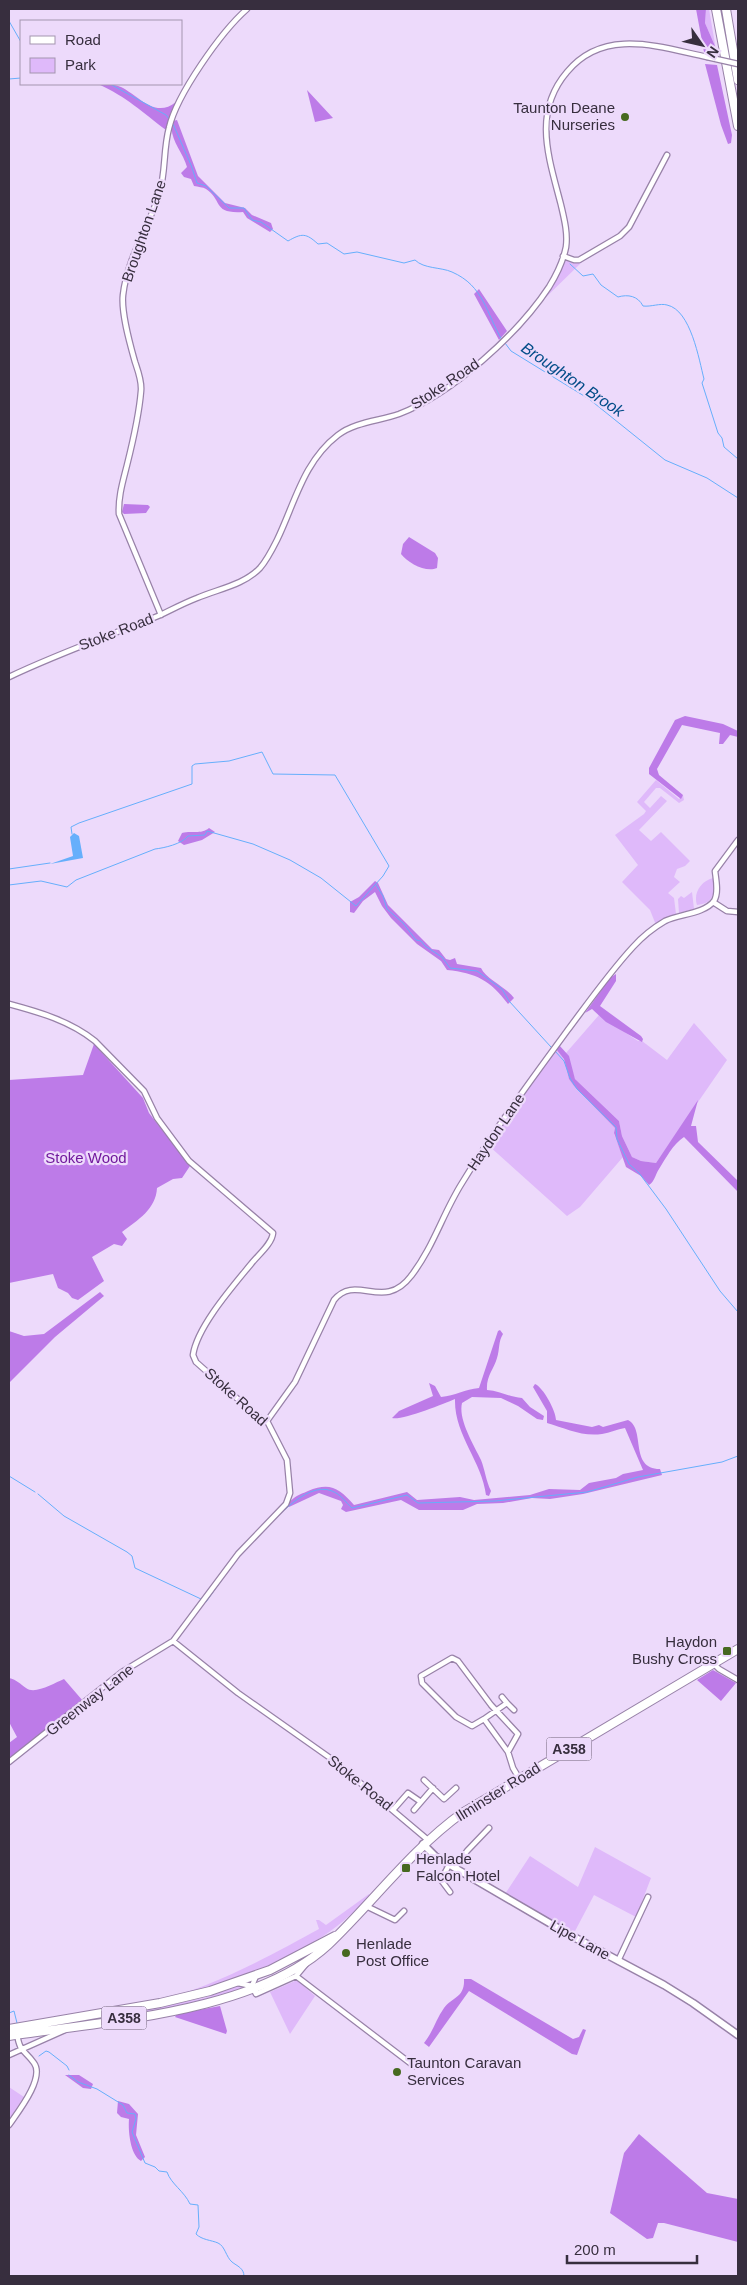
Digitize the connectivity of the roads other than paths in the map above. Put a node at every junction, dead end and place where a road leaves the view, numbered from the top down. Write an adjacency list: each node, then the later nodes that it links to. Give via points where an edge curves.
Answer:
1 (247, 9): 9 (street, Broughton Lane, via 207,58 172,117 159,195 136,247 123,294 131,346 142,386 118,507)
2 (716, 9): 6 (highway)
3 (726, 9): 5 (highway)
4 (738, 64): 8 (street, Stoke Road, bridge, via 646,43 619,43 583,57 564,76 549,102 545,132 565,227)
5 (738, 80)
6 (738, 126)
7 (667, 155): 8 (street, via 635,219 625,232 579,260)
8 (563, 256): 9 (street, Stoke Road, via 548,289 502,344 421,404 339,434 306,471 280,534 260,568 235,584)
9 (161, 615): 10 (street, Stoke Road, via 96,639)
10 (9, 678)
11 (738, 840): 12 (street, via 715,871)
12 (713, 902): 13 (street, via 727,911); 15 (street, Haydon Lane, via 704,909 666,921 633,947 502,1120 462,1182 411,1277 395,1291 350,1289 338,1295 295,1382)
13 (738, 912)
14 (9, 1004): 15 (street, Stoke Road, via 44,1013 95,1041 144,1091 166,1131 190,1161 273,1233 210,1319 193,1355 196,1362 258,1417)
15 (267, 1421): 16 (street, Stoke Road, via 287,1460 288,1500 275,1518 238,1554)
16 (174, 1641): 26 (street, Greenway Lane, via 118,1675); 32 (street, Stoke Road)
17 (738, 1649): 18 (highway, Ilminster Road / A358)
18 (714, 1663): 19 (street, via 718,1670); 27 (highway, Ilminster Road / A358)
19 (738, 1680)
20 (502, 1697): 21 (street)
21 (507, 1703): 22 (street); 23 (street)
22 (514, 1710)
23 (498, 1711): 24 (street); 24 (street, via 455,1659 421,1676 422,1683 456,1717 472,1726); 25 (street, via 518,1734)
24 (484, 1719): 25 (street)
25 (508, 1752): 27 (street)
26 (9, 1762)
27 (519, 1778): 35 (highway, Ilminster Road / A358, via 470,1807)
28 (424, 1780): 29 (street)
29 (433, 1788): 30 (street, via 446,1799); 31 (street)
30 (456, 1788)
31 (421, 1802): 32 (street, via 408,1794); 33 (street)
32 (394, 1810): 35 (street, Stoke Road)
33 (414, 1810)
34 (490, 1827): 36 (street)
35 (426, 1842): 36 (street, Lipe Lane, via 435,1856); 41 (highway, Ilminster Road / A358)
36 (452, 1866): 38 (street); 45 (street, Lipe Lane)
37 (434, 1878): 38 (street)
38 (440, 1880): 39 (street)
39 (450, 1892)
40 (648, 1897): 45 (street)
41 (366, 1906): 42 (street, via 394,1920); 43 (highway, Ilminster Road / A358)
42 (404, 1911)
43 (335, 1936): 44 (highway, Ilminster Road / A358); 46 (highway, Ilminster Road / A358)
44 (309, 1958): 47 (street); 49 (highway, Ilminster Road / A358, via 283,1975)
45 (618, 1961): 52 (street, Lipe Lane, via 693,2003)
46 (257, 1975): 48 (highway, Ilminster Road / A358); 49 (street)
47 (296, 1976): 49 (street, via 256,1994); 55 (street)
48 (234, 1984): 49 (street); 51 (highway, Ilminster Road / A358, via 160,2003)
49 (252, 1988): 50 (highway, Ilminster Road / A358, via 231,1997 189,2007)
50 (70, 2027): 51 (highway, Ilminster Road / A358); 53 (street)
51 (12, 2032): 53 (street)
52 (738, 2035)
53 (22, 2051): 54 (street); 56 (street, via 34,2063 38,2075)
54 (9, 2055)
55 (414, 2066)
56 (9, 2125)

